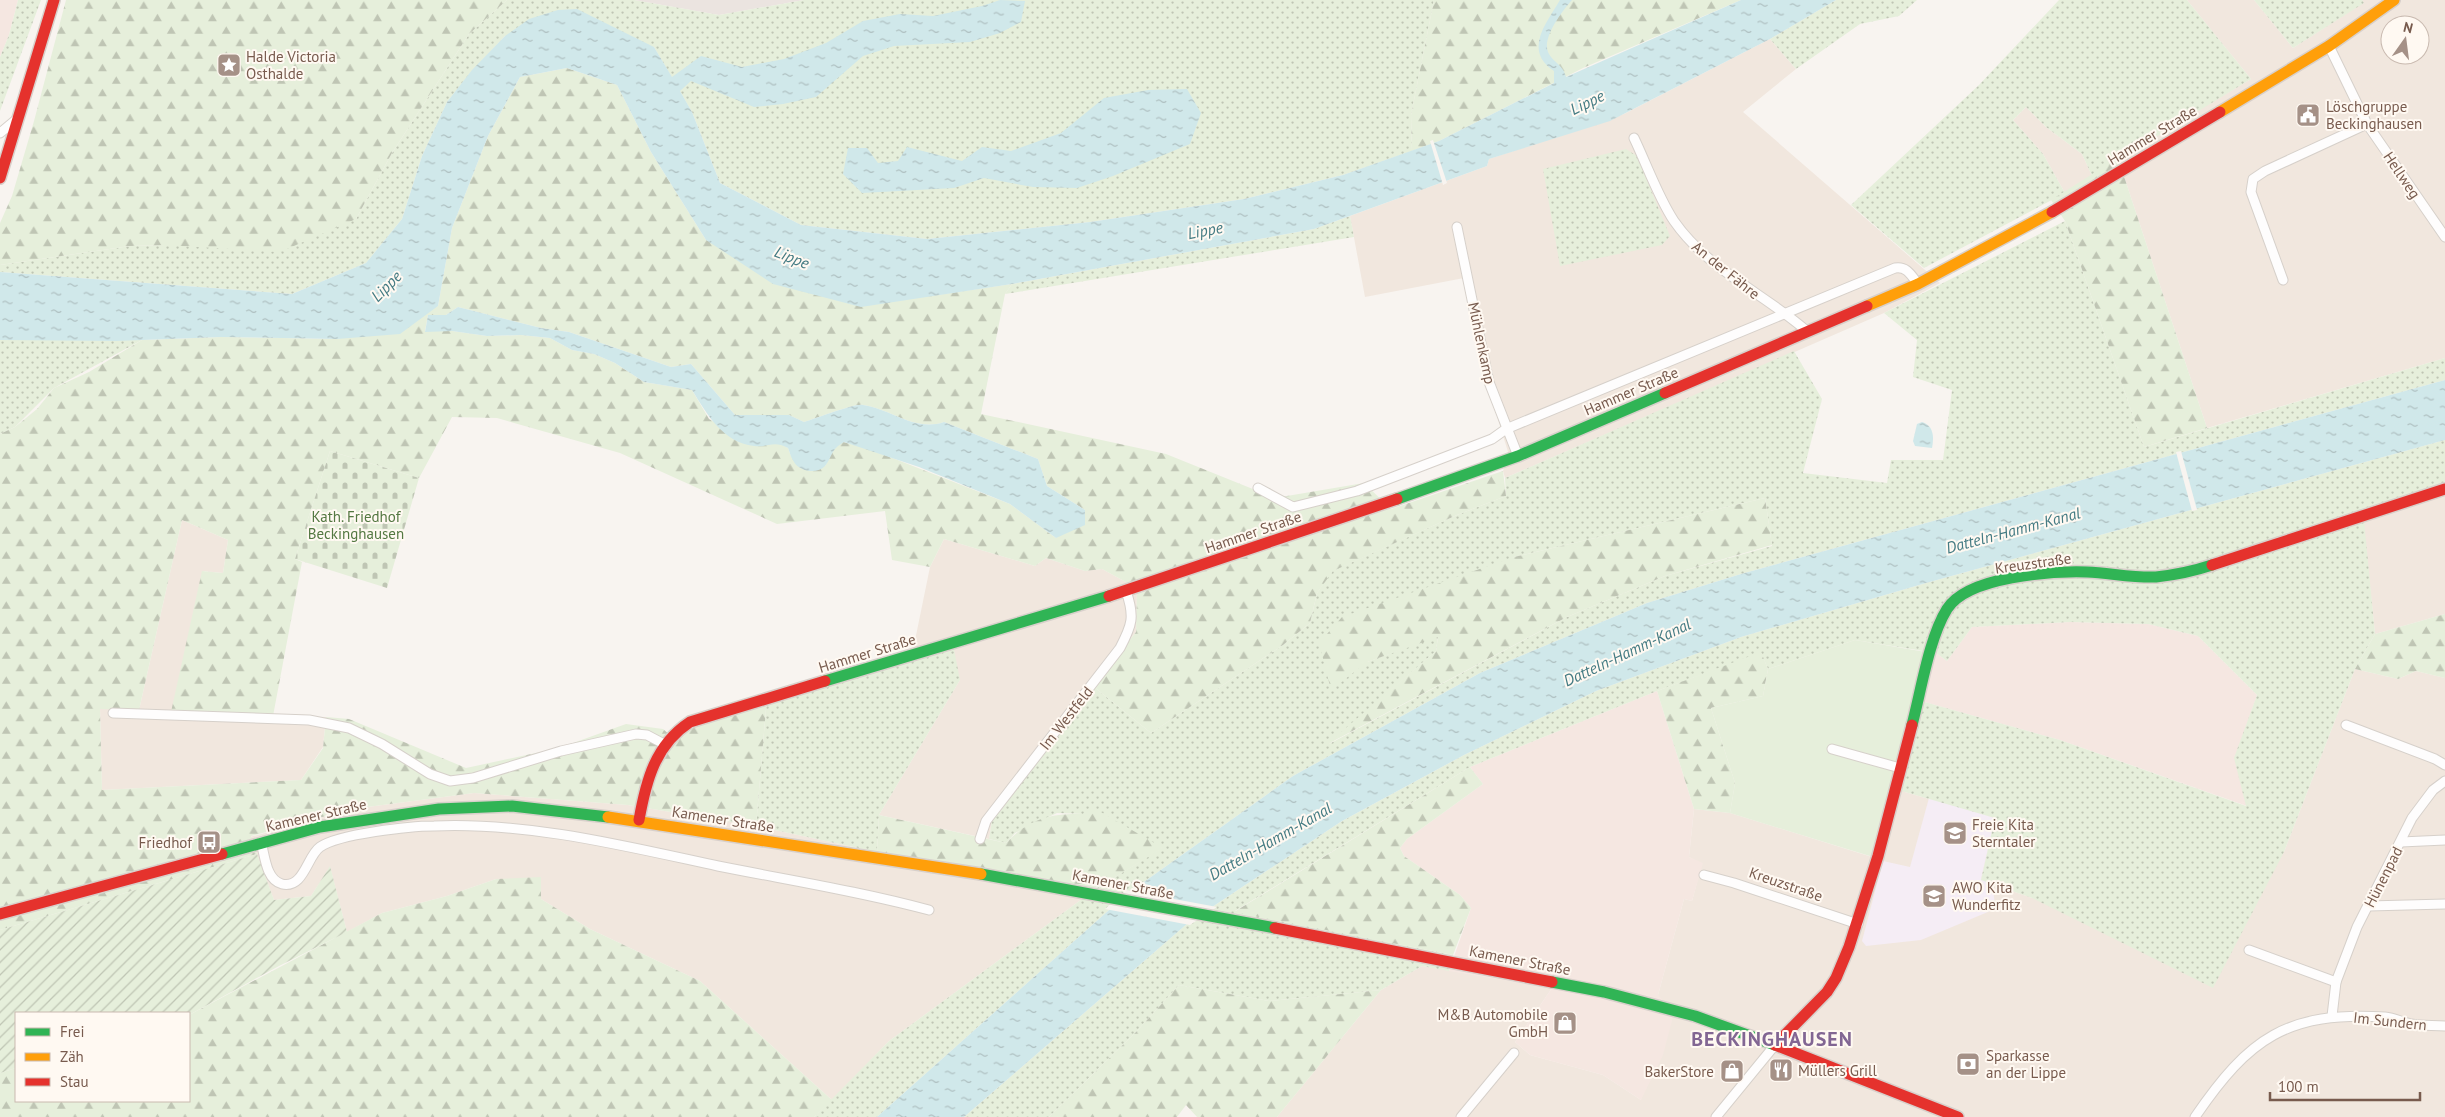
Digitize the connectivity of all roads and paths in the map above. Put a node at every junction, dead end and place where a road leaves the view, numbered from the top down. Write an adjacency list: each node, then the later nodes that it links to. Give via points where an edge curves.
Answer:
1 (54, 0): 4 (main road)
2 (2394, 0): 3 (main road, Hammer Straße)
3 (2329, 46): 5 (street, Hellweg); 14 (main road, Hammer Straße, via 2076,199)
4 (18, 119): 6 (street); 8 (main road)
5 (2367, 124): 10 (street, Hellweg); 13 (street, via 2254,179 2251,192)
6 (0, 133)
7 (1634, 138): 15 (street, An der Fähre, via 1673,220 1695,247 1765,301)
8 (3, 158): 9 (main road)
9 (0, 177)
10 (2440, 223): 12 (street, Hellweg)
11 (1457, 227): 17 (street, Mühlenkamp, via 1489,382)
12 (2445, 237)
13 (2283, 280)
14 (1918, 284): 15 (street, Hammer Straße, via 1908,270 1895,268); 16 (main road, Hammer Straße)
15 (1787, 313): 16 (street, An der Fähre); 17 (street, Hammer Straße)
16 (1808, 332): 18 (main road, Hammer Straße)
17 (1506, 429): 18 (street, Mühlenkamp); 19 (street, Hammer Straße, via 1492,439 1357,491 1293,507)
18 (1518, 456): 21 (main road, Hammer Straße)
19 (1258, 488)
20 (2445, 489): 27 (main road, Kreuzstraße, via 2172,575 2147,577 2069,571 2030,576 1969,591 1957,598 1938,624)
21 (1126, 591): 24 (main road, Hammer Straße, via 702,718 680,727); 30 (street, Im Westfeld, via 1132,608 1132,625 1120,648 986,821)
22 (113, 713): 24 (street, via 333,723 365,735 430,774 450,781 473,778 561,751 636,734 647,735)
23 (2346, 725): 26 (street, via 2435,759)
24 (664, 744): 29 (main road, Hammer Straße, via 652,766)
25 (1832, 749): 27 (street)
26 (2445, 766)
27 (1900, 768): 39 (main road, Kreuzstraße)
28 (2445, 781): 33 (street, Hünenpad, via 2433,790 2412,818)
29 (639, 820): 32 (main road, Kamener Straße, via 540,808 474,806 354,820); 44 (main road, Kamener Straße, via 1085,892 1604,992 1695,1016)
30 (980, 839)
31 (2445, 840): 33 (street)
32 (261, 842): 37 (street, Kamener Straße, via 269,873 283,884 299,879 315,851 331,842 378,831 451,825 516,829 621,846); 38 (main road, Kamener Straße)
33 (2401, 842): 36 (street, Hünenpad)
34 (1704, 875): 39 (street, Kreuzstraße)
35 (2445, 904): 36 (street)
36 (2369, 906): 41 (street, Hünenpad)
37 (929, 910)
38 (0, 914)
39 (1858, 924): 44 (main road, Kreuzstraße, via 1827,992)
40 (2250, 950): 41 (street)
41 (2336, 982): 42 (street, Hünenpad)
42 (2332, 1016): 43 (street, Im Sundern, via 2386,1017 2416,1025); 49 (street, Im Sundern, via 2297,1024 2257,1045 2231,1069)
43 (2445, 1026)
44 (1775, 1045): 47 (street, Kreuzstraße); 48 (main road, Kamener Straße)
45 (1514, 1053): 46 (street)
46 (1461, 1117)
47 (1716, 1117)
48 (1958, 1117)
49 (2194, 1117)

